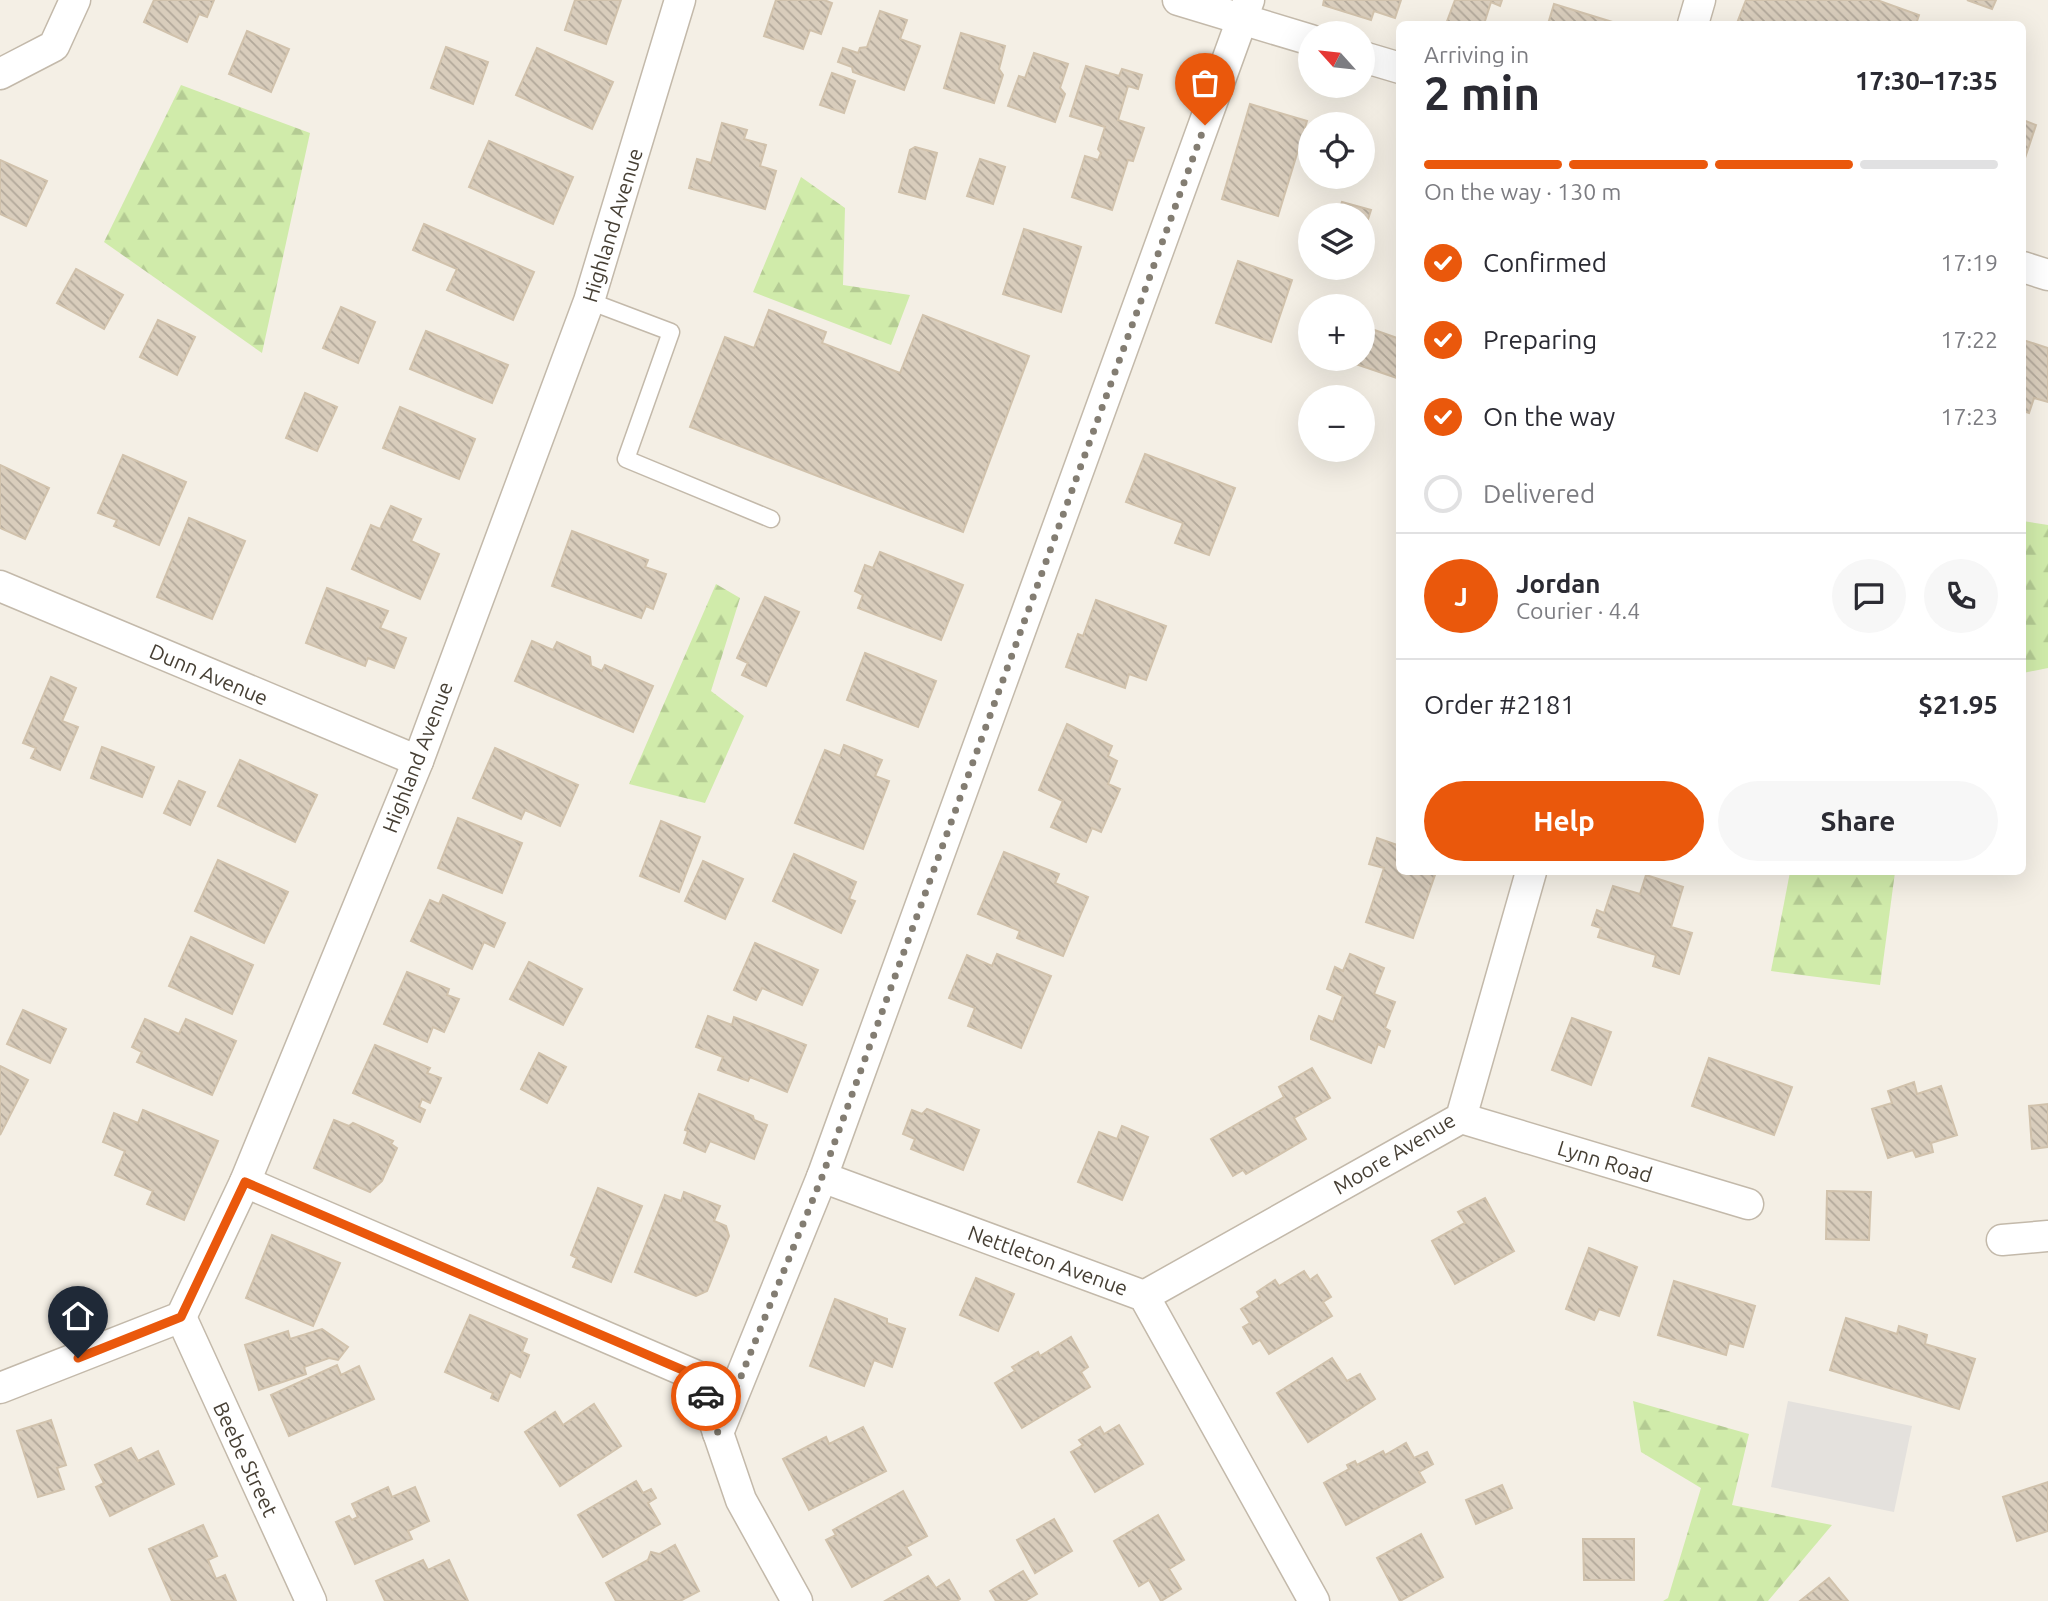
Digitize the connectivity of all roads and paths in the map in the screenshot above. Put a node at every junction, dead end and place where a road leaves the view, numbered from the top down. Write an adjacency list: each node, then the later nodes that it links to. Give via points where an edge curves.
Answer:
1 (75, 0): 10 (street, via 54,46)
2 (680, 0): 13 (street, Highland Avenue)
3 (1178, 0): 5 (street)
4 (1700, 0): 6 (street)
5 (1246, 10): 7 (street); 19 (street)
6 (1694, 21)
7 (1298, 34)
8 (1376, 61): 9 (street)
9 (1396, 67)
10 (0, 74)
11 (2026, 268): 12 (street)
12 (2048, 275)
13 (589, 301): 14 (lane, via 671,332 626,459); 16 (street, Highland Avenue)
14 (771, 519)
15 (0, 586): 16 (street, Dunn Avenue)
16 (418, 761): 20 (street, Highland Avenue)
17 (1530, 875): 18 (street, Moore Avenue)
18 (1461, 1118): 21 (street, Lynn Road); 24 (street, Moore Avenue)
19 (822, 1177): 24 (street, Nettleton Avenue); 27 (street)
20 (245, 1182): 25 (street, Highland Avenue); 27 (street, via 699,1377)
21 (1748, 1204)
22 (2048, 1236): 23 (street)
23 (2003, 1240)
24 (1144, 1296): 30 (street, Nettleton Avenue)
25 (181, 1317): 26 (street); 28 (street, Beebe Street)
26 (0, 1388)
27 (718, 1433): 29 (street, via 741,1500)
28 (311, 1601)
29 (797, 1601)
30 (1314, 1601)

